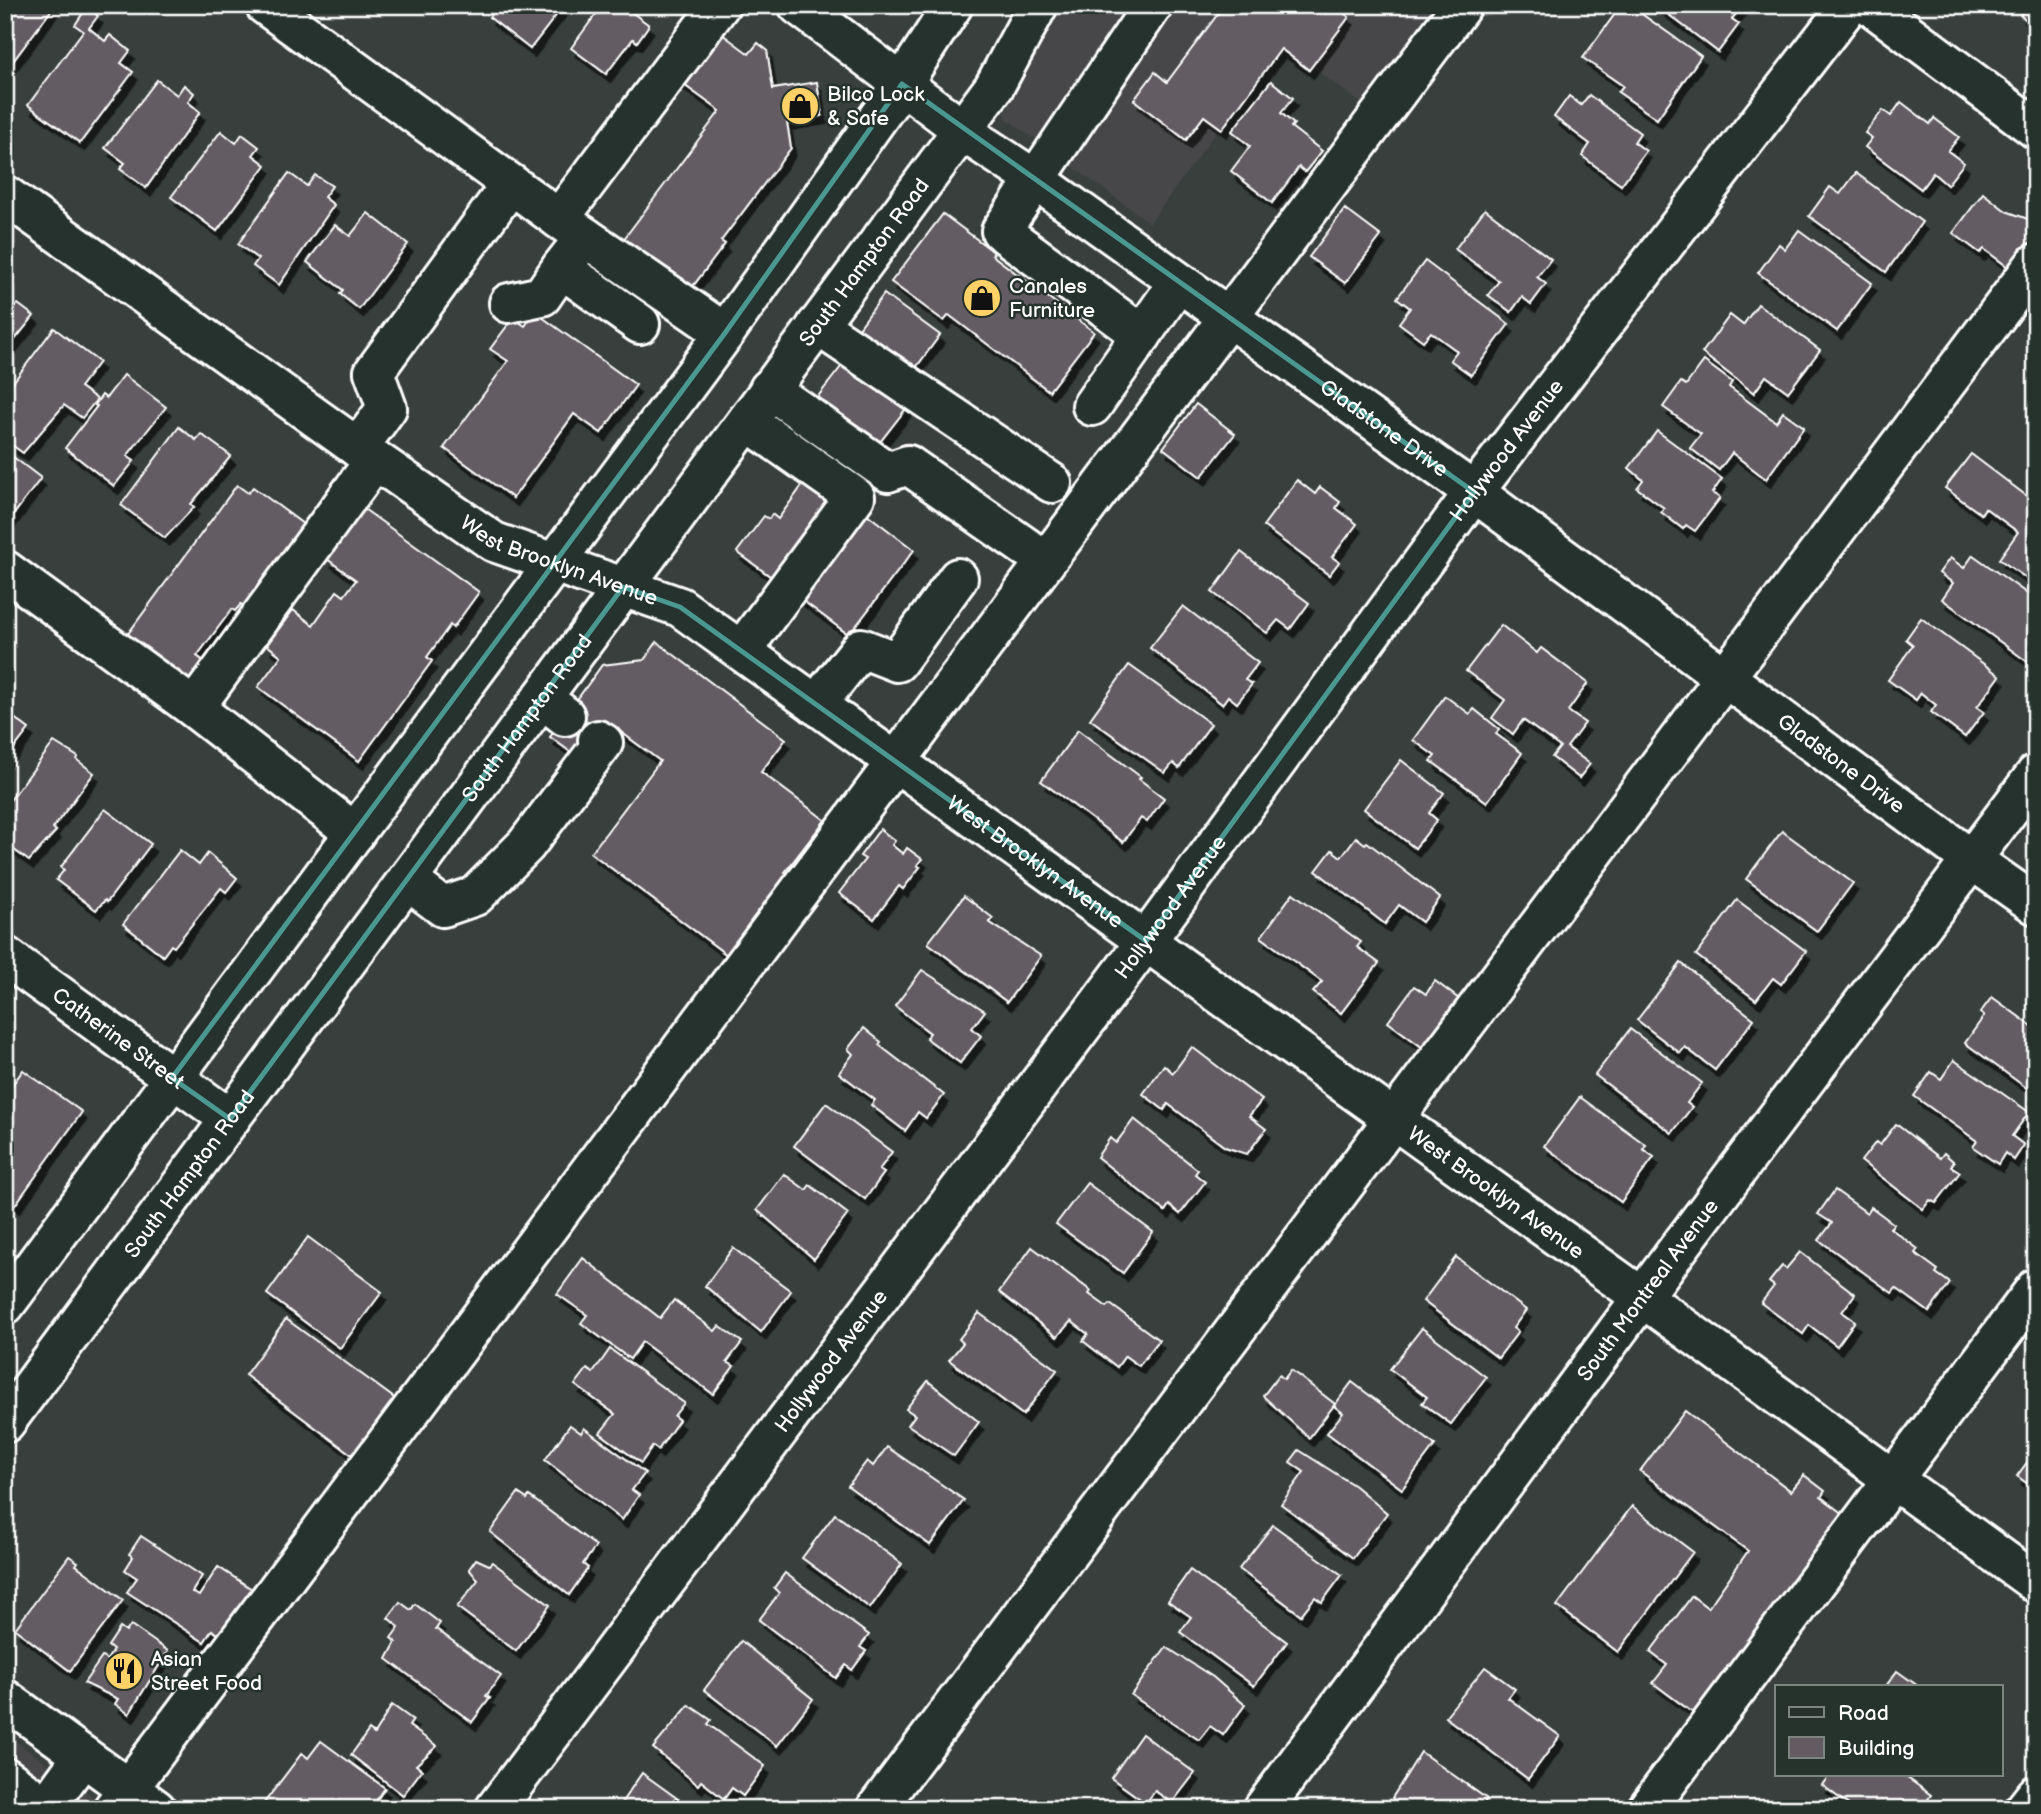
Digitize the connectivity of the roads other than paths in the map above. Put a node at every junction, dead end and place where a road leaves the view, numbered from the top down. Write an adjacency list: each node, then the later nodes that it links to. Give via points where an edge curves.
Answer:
1 (265, 5): 14 (street)
2 (720, 5): 16 (street)
3 (953, 5): 10 (street)
4 (1038, 5): 12 (street, South Hampton Road, via 994,87)
5 (1153, 5): 13 (street)
6 (1462, 5): 21 (street)
7 (1849, 5): 31 (street, Hollywood Avenue)
8 (1870, 5): 11 (street)
9 (799, 6): 10 (street, Gladstone Drive)
10 (902, 83): 12 (street, Gladstone Drive); 24 (street)
11 (2036, 129)
12 (962, 130): 13 (street, Gladstone Drive); 23 (street, South Hampton Road)
13 (1036, 180): 19 (street, Gladstone Drive); 25 (street, via 1001,231)
14 (511, 184): 16 (street); 29 (street, via 374,372 387,408)
15 (5, 195): 29 (street, West Brooklyn Avenue)
16 (572, 228): 18 (street); 24 (street)
17 (2036, 263): 38 (street)
18 (561, 268): 20 (street, via 542,296); 22 (street)
19 (1178, 283): 21 (street, Gladstone Drive); 25 (street)
20 (509, 303)
21 (1229, 319): 31 (street, Gladstone Drive); 42 (street)
22 (640, 324)
23 (817, 325): 26 (street, South Hampton Road); 30 (street)
24 (725, 333): 33 (street)
25 (1142, 335): 27 (street)
26 (769, 389): 28 (street, South Hampton Road); 32 (street, via 888,472 908,465)
27 (1092, 406)
28 (747, 421): 36 (street, South Hampton Road); 37 (street, via 855,497)
29 (367, 454): 33 (street, West Brooklyn Avenue, via 494,542); 40 (street)
30 (1052, 483)
31 (1474, 492): 38 (street, Gladstone Drive); 48 (street, Hollywood Avenue)
32 (1027, 548)
33 (555, 563): 36 (street, West Brooklyn Avenue); 44 (street)
34 (5, 570): 40 (street)
35 (958, 578): 39 (street, via 897,662 861,648)
36 (623, 587): 37 (street, West Brooklyn Avenue, via 680,607); 46 (street, South Hampton Road, via 553,707)
37 (741, 650): 39 (street, West Brooklyn Avenue)
38 (1723, 675): 45 (street, Gladstone Drive); 52 (street)
39 (816, 705): 42 (street, West Brooklyn Avenue)
40 (194, 708): 44 (street)
41 (598, 740): 46 (street, via 603,743 527,845 475,896 443,907)
42 (897, 763): 48 (street, West Brooklyn Avenue); 63 (street)
43 (2036, 774): 45 (street, South Montreal Avenue)
44 (355, 833): 50 (street)
45 (1972, 860): 47 (street, Gladstone Drive); 54 (street, South Montreal Avenue)
46 (407, 880): 51 (street, South Hampton Road)
47 (2036, 905)
48 (1146, 941): 52 (street, West Brooklyn Avenue); 64 (street, Hollywood Avenue)
49 (5, 956): 50 (street, Catherine Street)
50 (172, 1078): 51 (street, Catherine Street); 55 (street)
51 (230, 1119): 56 (street, South Hampton Road)
52 (1394, 1120): 54 (street, West Brooklyn Avenue); 65 (street)
53 (2036, 1288): 57 (street)
54 (1643, 1298): 57 (street, West Brooklyn Avenue); 66 (street, South Montreal Avenue)
55 (5, 1305)
56 (5, 1423)
57 (1893, 1479): 58 (street, West Brooklyn Avenue); 67 (street)
58 (2036, 1583)
59 (5, 1699): 60 (street)
60 (83, 1756): 61 (street, via 46,1807); 63 (street)
61 (5, 1777)
62 (2036, 1795): 68 (street)
63 (132, 1802)
64 (495, 1809)
65 (876, 1809)
66 (1263, 1809)
67 (1647, 1809)
68 (2025, 1809)

